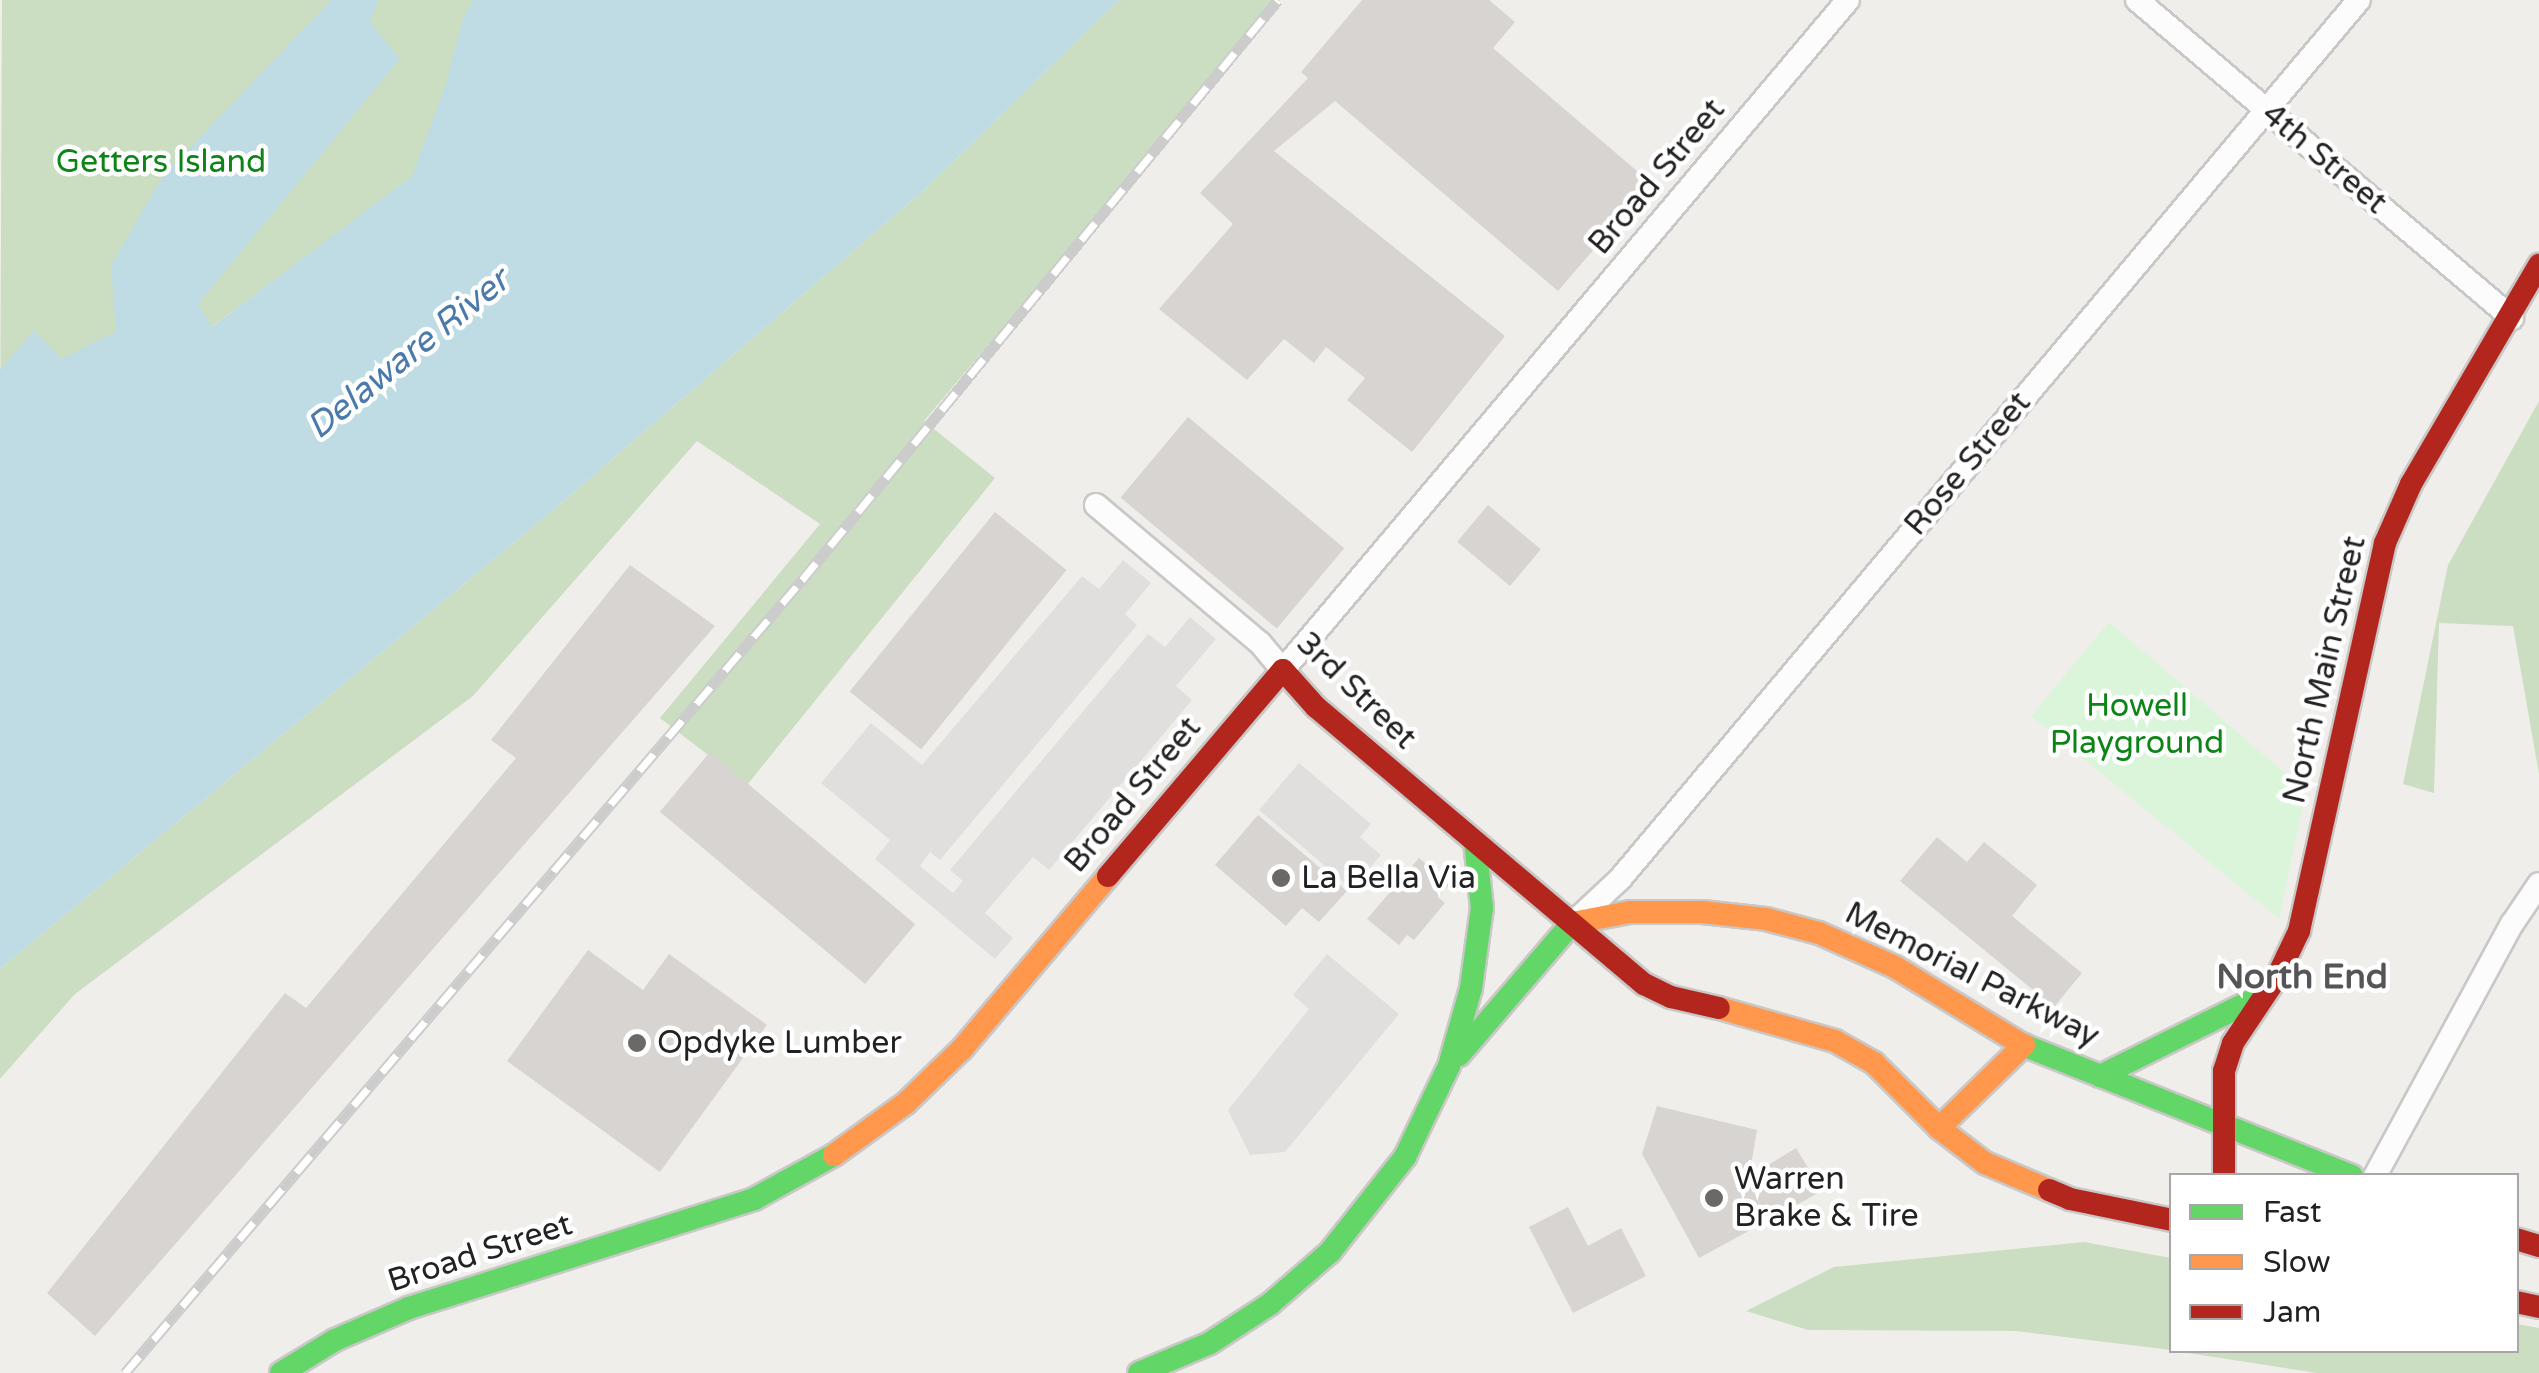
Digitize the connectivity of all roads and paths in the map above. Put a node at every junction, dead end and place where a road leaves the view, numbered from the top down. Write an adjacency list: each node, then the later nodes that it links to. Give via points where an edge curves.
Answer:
1 (1848, 0): 8 (street, Broad Street)
2 (2137, 0): 4 (street, 4th Street)
3 (2359, 0): 4 (street, Rose Street)
4 (2266, 110): 6 (street, 4th Street); 11 (street, Rose Street, via 1620,878)
5 (2539, 265): 6 (main road, North Main Street)
6 (2512, 318): 12 (main road, North Main Street, via 2411,484 2385,542 2299,932)
7 (1096, 506): 8 (street, 3rd Street)
8 (1284, 670): 9 (main road, 3rd Street, via 1316,707); 22 (main road, Broad Street, via 962,1049 850,1146 754,1199 409,1308)
9 (1475, 841): 11 (main road, 3rd Street); 14 (main road, via 1482,908 1478,948)
10 (2539, 884): 20 (street)
11 (1572, 923): 13 (main road, Memorial Parkway, via 1652,911 1735,914 1793,925 1870,954); 14 (main road); 17 (main road, via 1657,992 1804,1029 1856,1052)
12 (2261, 996): 15 (main road); 16 (main road, North Main Street, via 2228,1057)
13 (2024, 1045): 15 (main road, Memorial Parkway); 17 (main road)
14 (1449, 1066): 23 (main road, via 1405,1158 1330,1252 1239,1325)
15 (2100, 1076): 16 (main road, Memorial Parkway)
16 (2224, 1125): 18 (main road, North Main Street); 19 (main road, Memorial Parkway)
17 (1939, 1128): 21 (main road, via 1985,1163 2038,1189)
18 (2224, 1173)
19 (2344, 1173)
20 (2377, 1173)
21 (2169, 1219)
22 (281, 1373)
23 (1140, 1373)

